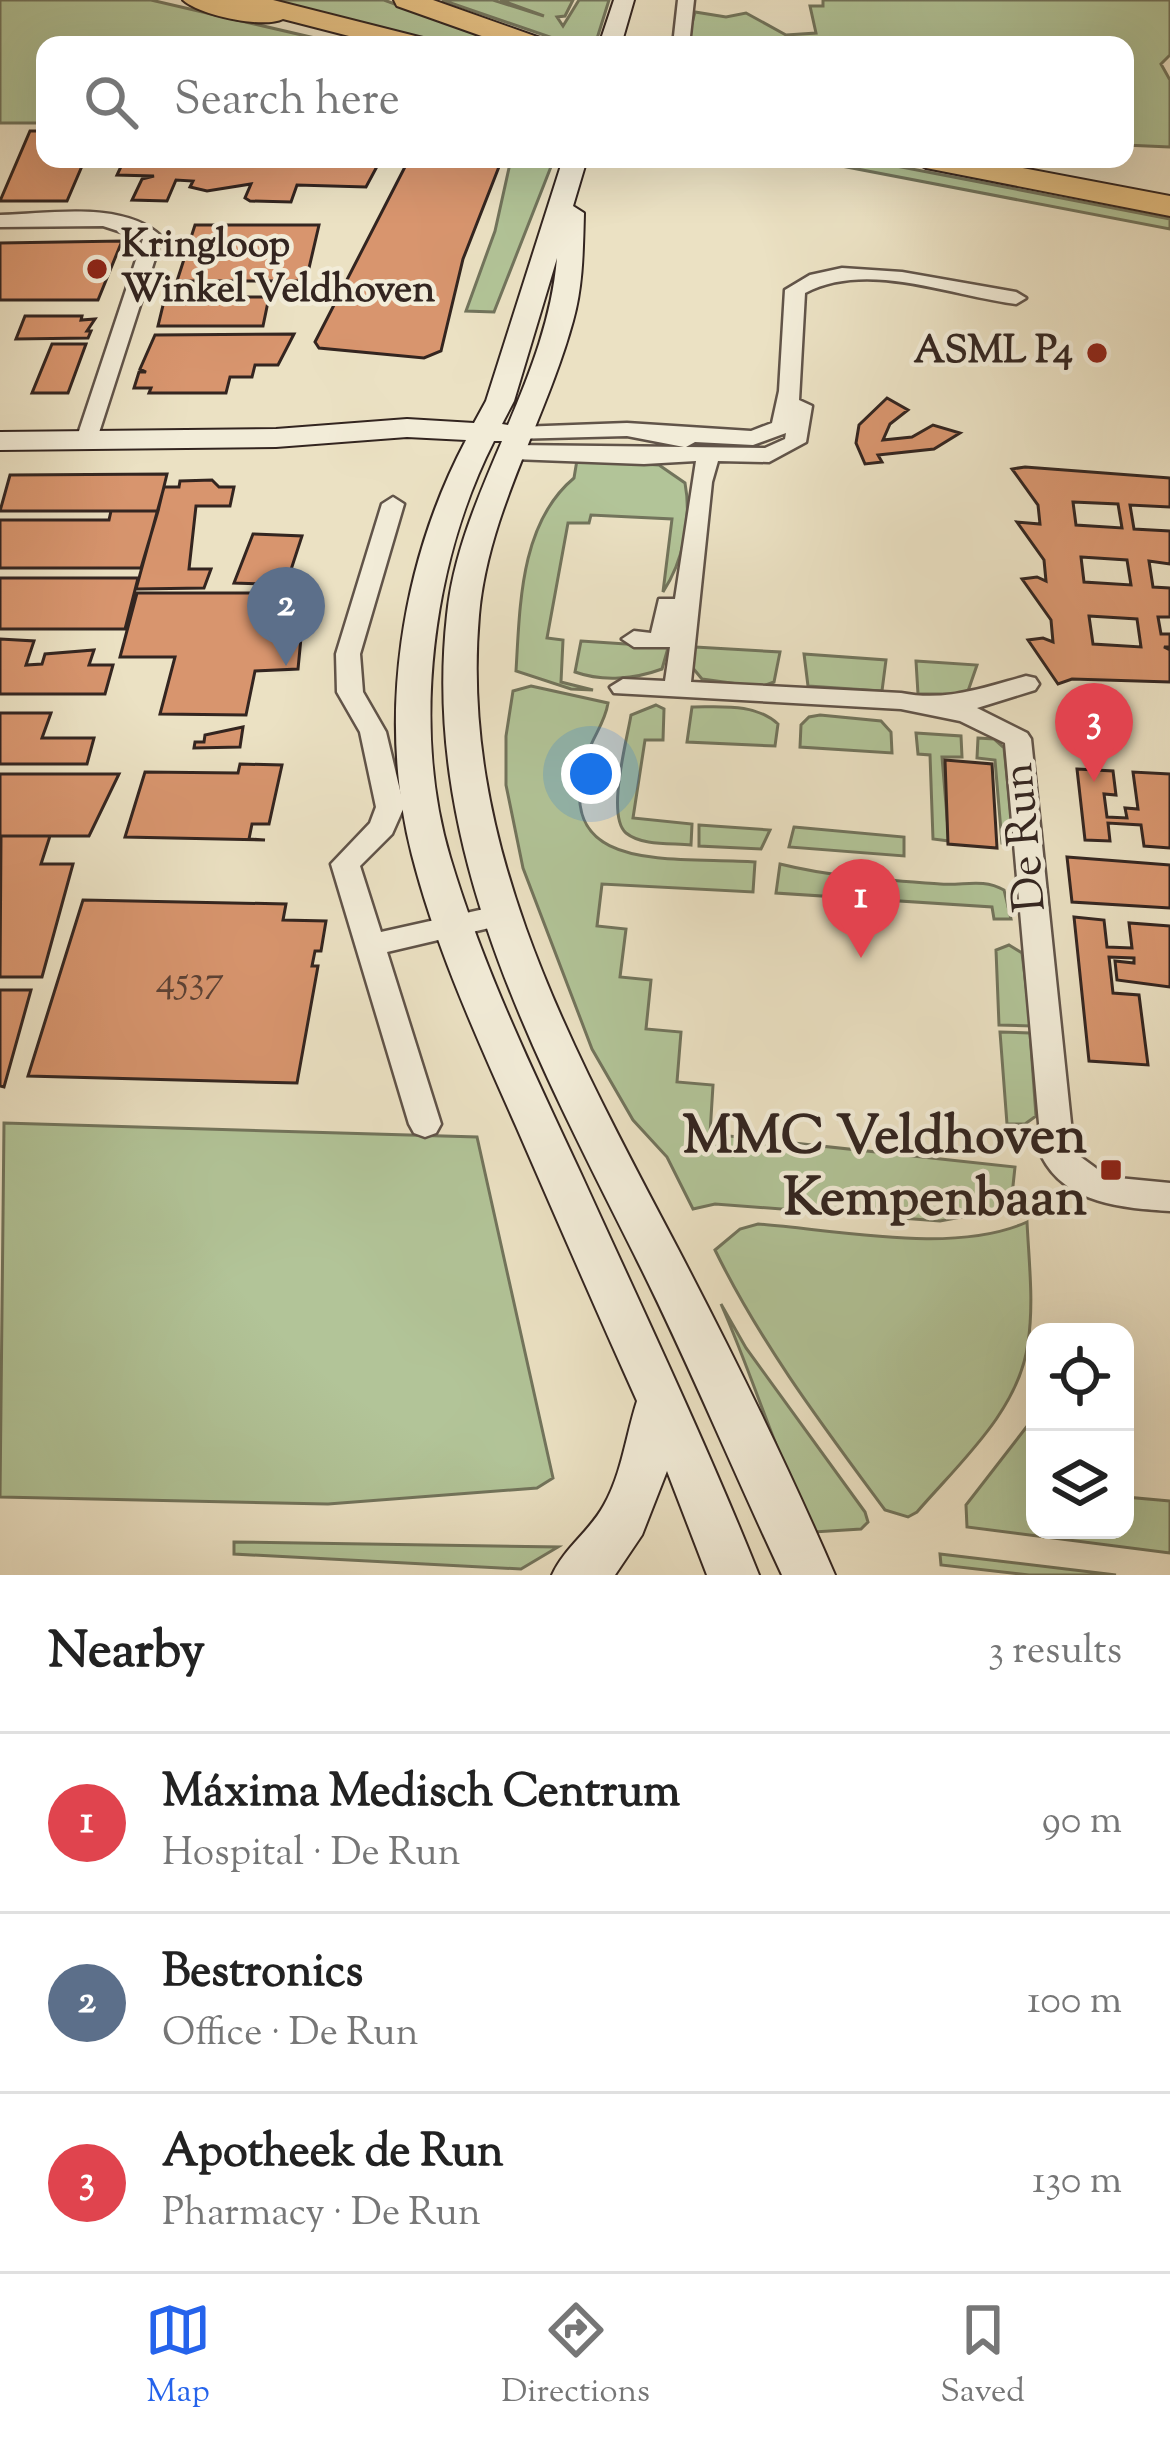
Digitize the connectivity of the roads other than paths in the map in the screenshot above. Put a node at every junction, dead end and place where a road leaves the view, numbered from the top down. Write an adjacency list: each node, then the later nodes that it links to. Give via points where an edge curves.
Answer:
1 (196, 0): 6 (highway)
2 (242, 0): 6 (highway)
3 (407, 0): 8 (highway)
4 (624, 0): 9 (main road)
5 (686, 0): 10 (street)
6 (340, 26): 7 (highway)
7 (381, 36)
8 (507, 36)
9 (613, 36)
10 (682, 36)
11 (973, 168): 15 (highway)
12 (1056, 168): 14 (highway)
13 (571, 170): 22 (main road, via 503,392)
14 (1170, 191)
15 (1170, 206)
16 (0, 221): 20 (street, via 115,221 153,236)
17 (1016, 298): 18 (street, via 860,273 817,278 795,290)
18 (792, 355): 19 (street, via 782,427 770,435); 24 (street, via 802,392 795,442 769,455)
19 (674, 434): 22 (street); 24 (street)
20 (86, 440): 21 (main road); 22 (main road)
21 (0, 441)
22 (498, 442): 23 (street); 33 (main road, via 469,582 460,686)
23 (628, 453): 24 (street); 25 (street, via 681,465)
24 (710, 455): 25 (street)
25 (701, 482): 27 (street)
26 (393, 504): 34 (street, via 346,677 373,732 390,808 345,863)
27 (690, 572): 28 (street, via 668,598 662,641); 31 (street)
28 (634, 639)
29 (1026, 684): 32 (street, via 966,703)
30 (623, 687): 31 (street, De Run)
31 (677, 690): 32 (street, De Run)
32 (901, 701): 36 (street, De Run, via 967,714 1018,739 1058,1157 1095,1189)
33 (477, 921): 34 (street); 37 (main road, via 492,1032); 40 (main road, via 681,1300)
34 (372, 945): 35 (street)
35 (424, 1124)
36 (1170, 1197)
37 (661, 1403): 38 (main road, via 634,1502 616,1539); 39 (main road)
38 (578, 1575)
39 (733, 1575)
40 (809, 1575)

